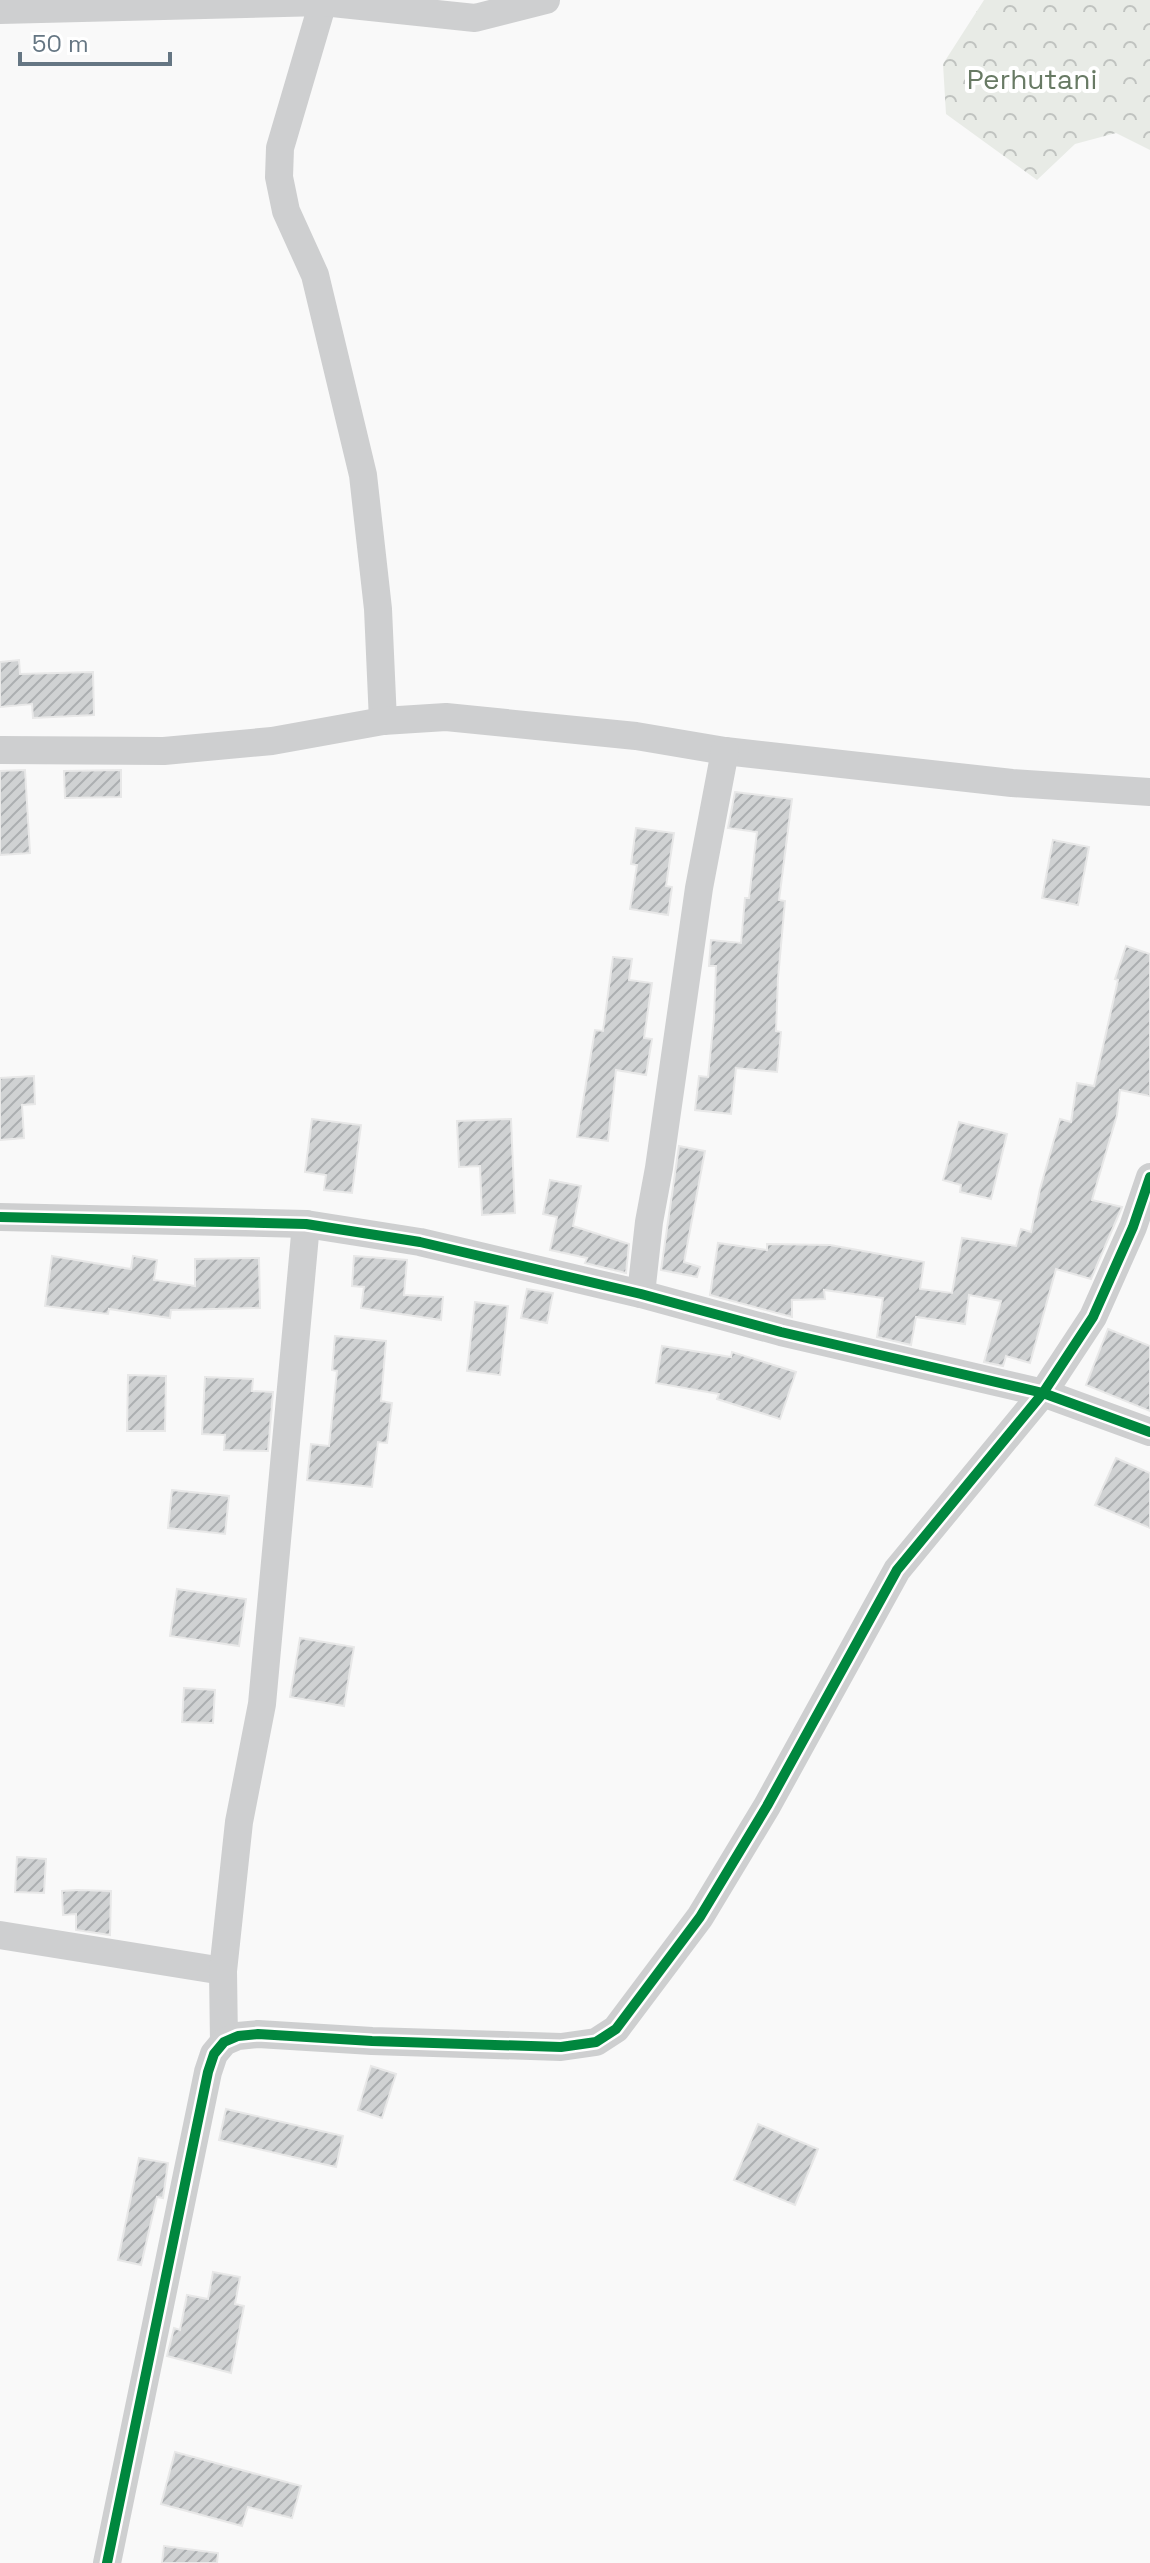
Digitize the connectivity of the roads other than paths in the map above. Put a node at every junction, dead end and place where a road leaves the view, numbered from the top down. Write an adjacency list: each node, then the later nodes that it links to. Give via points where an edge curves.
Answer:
1 (546, 0): 2 (street, via 475,18)
2 (323, 2): 3 (street); 4 (street, via 280,148 279,177 286,211 315,275 363,475 378,609)
3 (0, 10)
4 (383, 721): 5 (street, via 272,741 164,751); 6 (street, via 499,721)
5 (0, 750)
6 (725, 751): 7 (street, via 1012,783); 11 (street, via 694,919)
7 (1150, 792)
8 (1150, 1177): 12 (street, via 1093,1317)
9 (0, 1217): 10 (street)
10 (306, 1224): 11 (street, via 420,1242); 15 (street, via 262,1704 239,1822)
11 (641, 1294): 12 (street)
12 (1043, 1393): 13 (street); 16 (street, via 897,1570 700,1917 607,2037 561,2047 258,2034)
13 (1150, 1432)
14 (0, 1935): 15 (street)
15 (223, 1971): 16 (street)
16 (224, 2042): 17 (street, via 208,2072)
17 (107, 2563)

